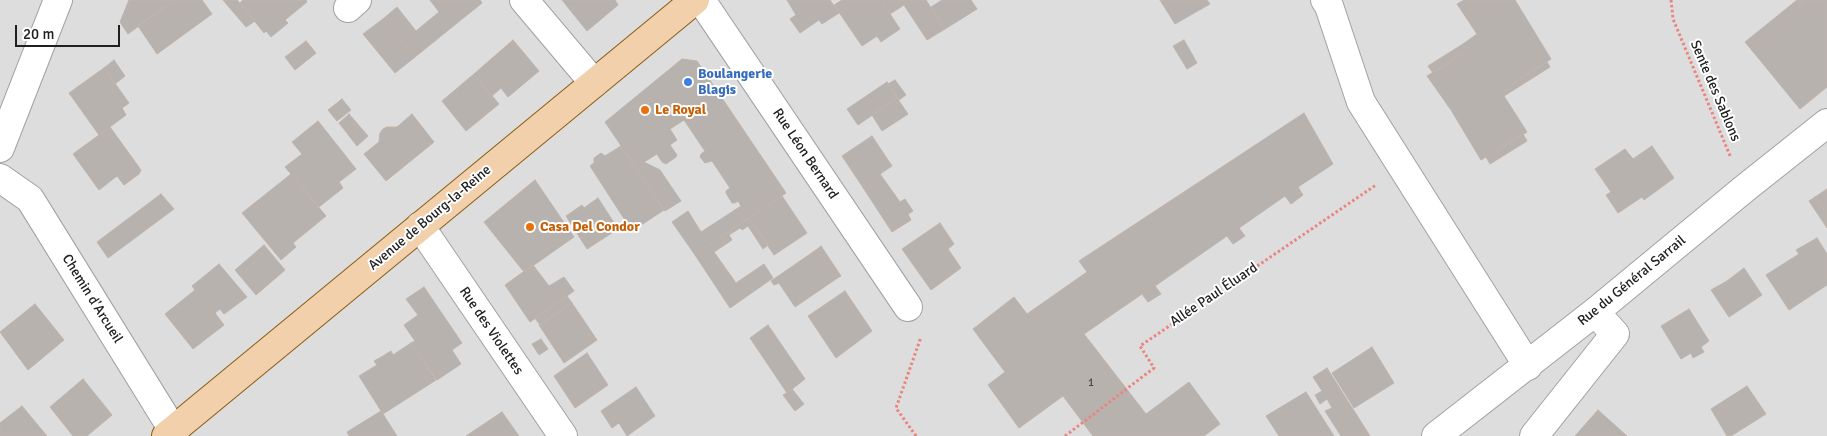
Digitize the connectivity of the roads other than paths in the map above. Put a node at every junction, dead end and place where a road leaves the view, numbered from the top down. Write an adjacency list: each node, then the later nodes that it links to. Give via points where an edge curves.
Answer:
1 (58, 0): 8 (street)
2 (524, 0): 6 (street)
3 (695, 0): 6 (main road, Avenue de Bourg-la-Reine)
4 (701, 0): 11 (street, Rue Léon Bernard)
5 (1325, 0): 13 (street, via 1361,102)
6 (594, 83): 10 (main road, Avenue de Bourg-la-Reine)
7 (1827, 123): 12 (street, Rue du Général Sarrail)
8 (0, 148)
9 (0, 178): 14 (street, Chemin d'Arcueil, via 30,198)
10 (420, 226): 14 (main road, Avenue de Bourg-la-Reine); 15 (street, Rue des Violettes)
11 (908, 307)
12 (1595, 312): 13 (street, Rue du Général Sarrail); 17 (street, via 1615,334)
13 (1528, 366): 16 (street, Rue du Général Sarrail)
14 (169, 433)
15 (563, 436)
16 (1436, 436)
17 (1534, 436)

